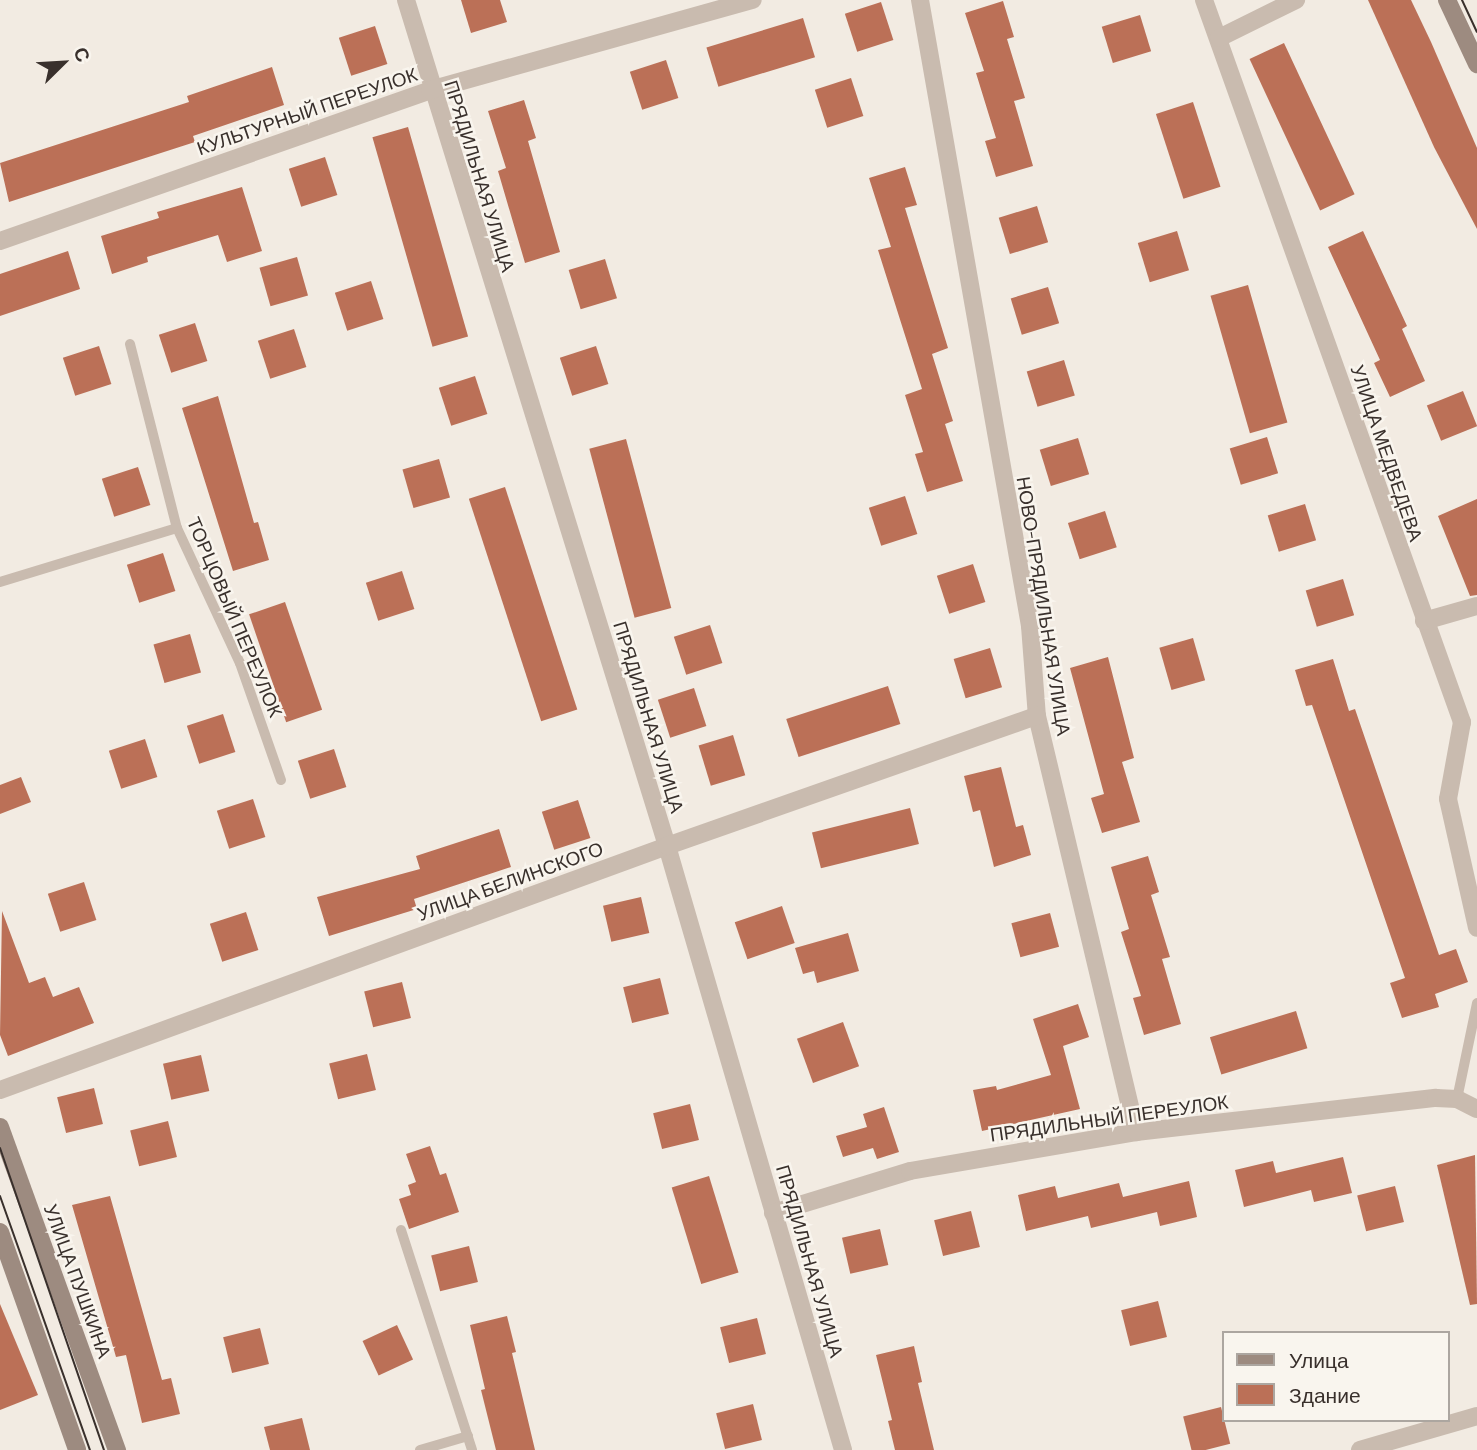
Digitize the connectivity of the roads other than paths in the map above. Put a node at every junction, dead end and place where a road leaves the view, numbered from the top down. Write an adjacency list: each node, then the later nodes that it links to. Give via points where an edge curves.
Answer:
1 (406, 0): 9 (street, ПРЯДИЛЬНАЯ УЛИЦА)
2 (753, 0): 9 (street, КУЛЬТУРНЫЙ ПЕРЕУЛОК)
3 (920, 0): 16 (street, НОВО-ПРЯДИЛЬНАЯ УЛИЦА, via 1030,626)
4 (1204, 0): 7 (street, УЛИЦА МЕДВЕДЕВА)
5 (1296, 0): 7 (street)
6 (1447, 0): 8 (main road)
7 (1219, 38): 15 (street, УЛИЦА МЕДВЕДЕВА)
8 (1477, 64)
9 (430, 90): 10 (street, КУЛЬТУРНЫЙ ПЕРЕУЛОК); 20 (street, ПРЯДИЛЬНАЯ УЛИЦА)
10 (0, 241)
11 (130, 344): 12 (lane, ТОРЦОВЫЙ ПЕРЕУЛОК)
12 (177, 528): 13 (lane); 19 (lane, ТОРЦОВЫЙ ПЕРЕУЛОК, via 240,663)
13 (0, 582)
14 (1477, 606): 15 (street)
15 (1424, 621): 17 (street, УЛИЦА МЕДВЕДЕВА)
16 (1037, 716): 20 (street, УЛИЦА БЕЛИНСКОГО); 27 (street, НОВО-ПРЯДИЛЬНАЯ УЛИЦА)
17 (1462, 722): 18 (street); 21 (street, via 1448,799)
18 (1477, 735)
19 (281, 780)
20 (667, 846): 23 (street, УЛИЦА БЕЛИНСКОГО); 28 (street, ПРЯДИЛЬНАЯ УЛИЦА)
21 (1477, 928)
22 (1477, 1003): 24 (lane)
23 (0, 1090)
24 (1457, 1099): 25 (street); 27 (street, ПРЯДИЛЬНЫЙ ПЕРЕУЛОК)
25 (1477, 1110)
26 (0, 1127): 34 (main road, УЛИЦА ПУШКИНА)
27 (1136, 1132): 28 (street, ПРЯДИЛЬНЫЙ ПЕРЕУЛОК, via 910,1171)
28 (773, 1213): 37 (street, ПРЯДИЛЬНАЯ УЛИЦА)
29 (401, 1230): 32 (lane)
30 (0, 1232): 33 (main road)
31 (1477, 1416): 38 (street)
32 (468, 1436): 35 (lane); 36 (lane)
33 (77, 1450)
34 (117, 1450)
35 (420, 1450)
36 (472, 1450)
37 (844, 1450)
38 (1360, 1450)

